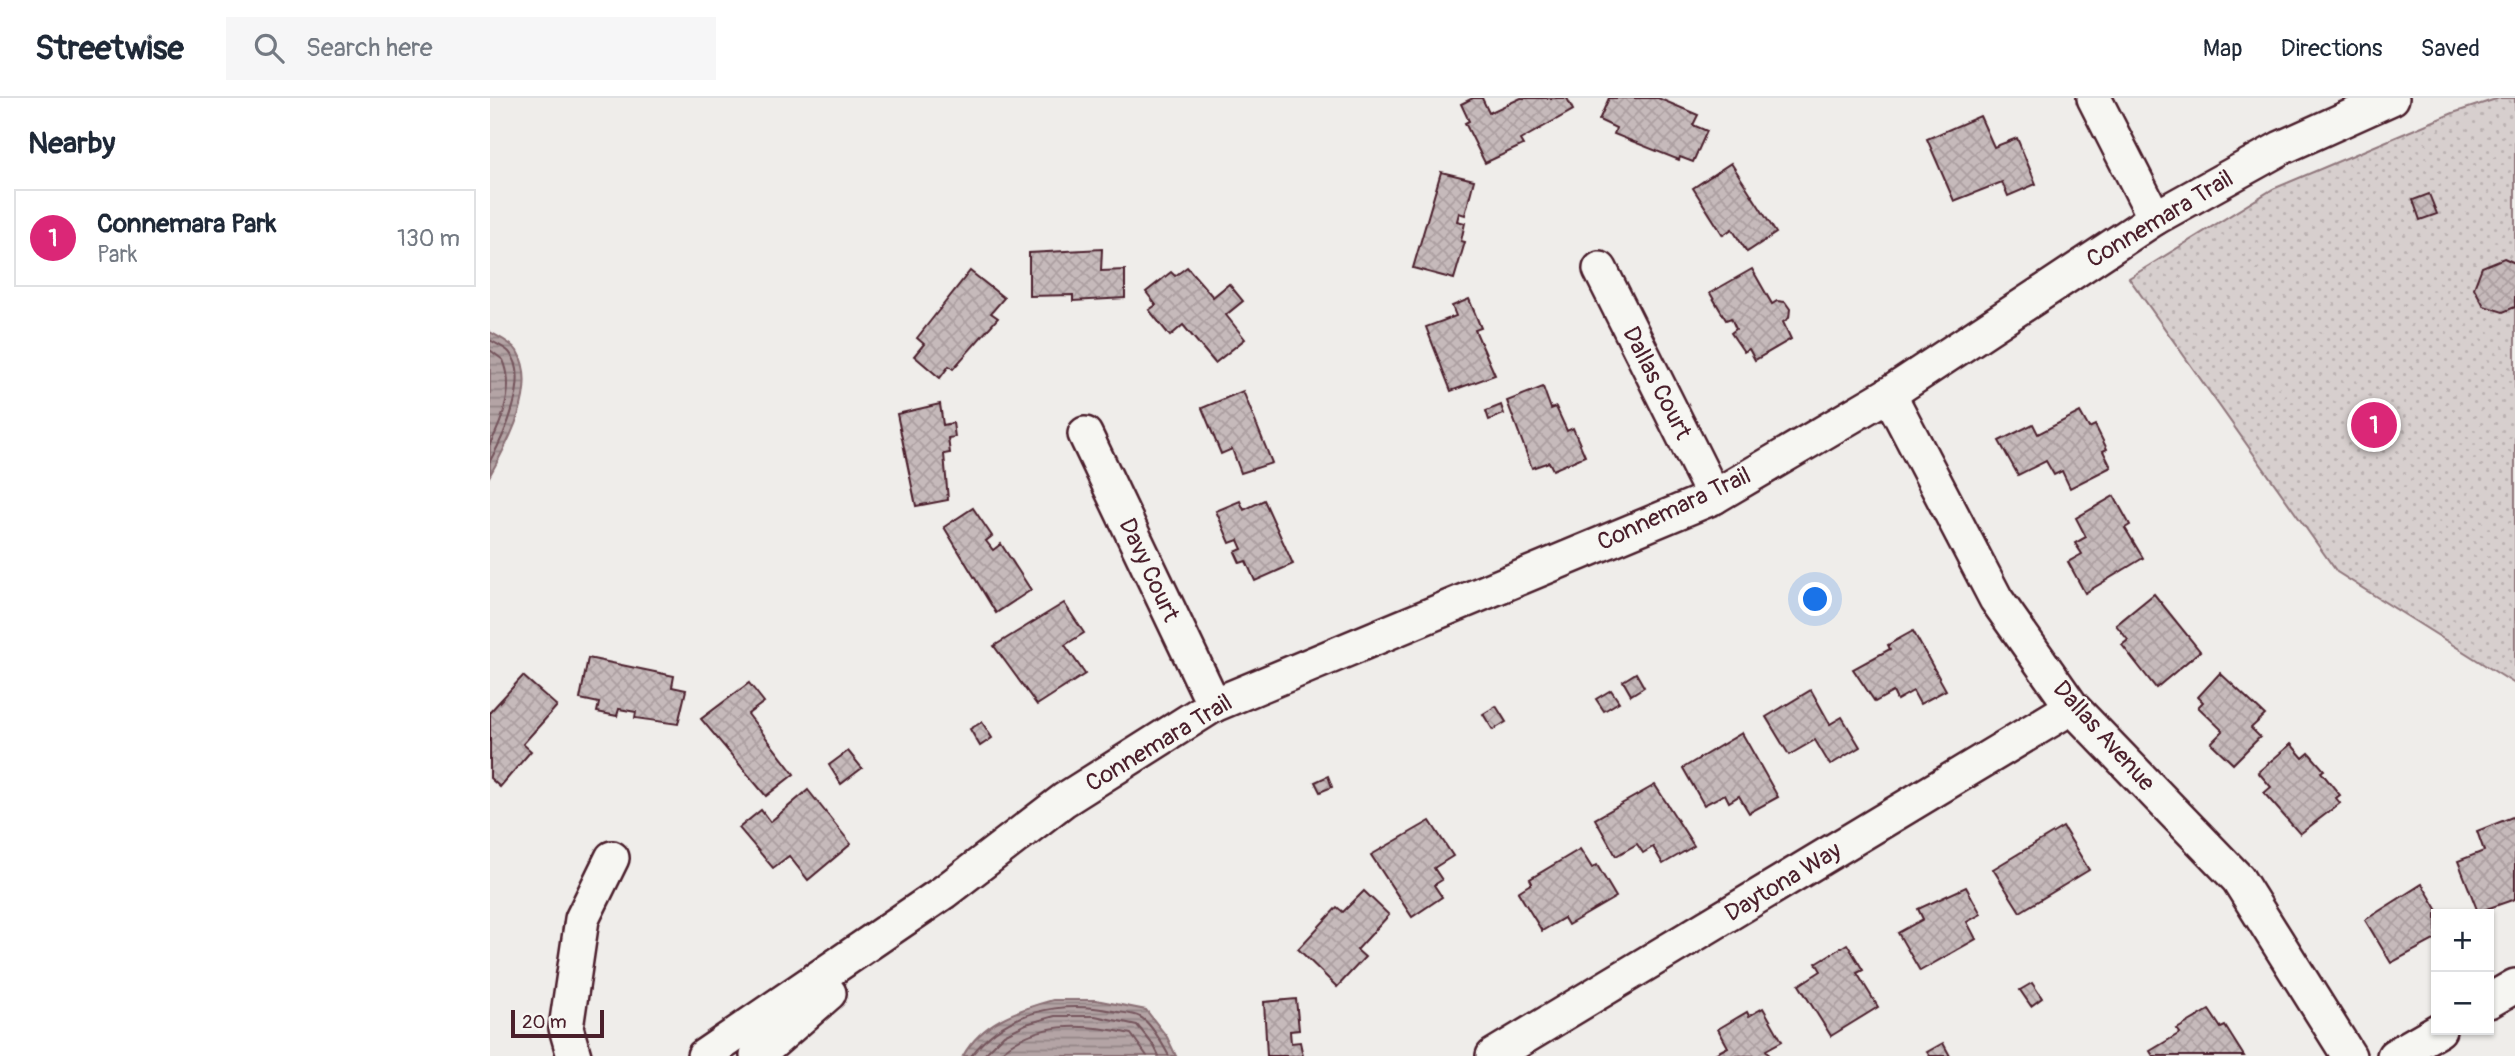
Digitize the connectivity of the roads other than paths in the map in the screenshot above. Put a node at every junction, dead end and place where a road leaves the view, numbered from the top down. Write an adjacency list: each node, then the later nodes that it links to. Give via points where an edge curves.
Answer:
1 (2094, 98): 3 (street)
2 (2392, 98): 3 (street, Connemara Trail, via 2281,148)
3 (2155, 218): 5 (street, Connemara Trail)
4 (1600, 269): 7 (street, Dallas Court)
5 (1889, 394): 7 (street, Connemara Trail); 9 (street, Dallas Avenue, via 1996,599)
6 (1085, 434): 8 (street, Davy Court)
7 (1714, 496): 8 (street, Connemara Trail)
8 (1214, 705): 11 (street, Connemara Trail, via 1064,800)
9 (2072, 707): 18 (street, Daytona Way); 19 (street, Dallas Avenue, via 2238,879)
10 (612, 858): 15 (street, via 582,919 566,1028)
11 (944, 892): 16 (street, Connemara Trail); 17 (street, Connemara Trail)
12 (2515, 986): 13 (street)
13 (2494, 998)
14 (2431, 1035): 20 (street)
15 (574, 1056)
16 (704, 1056)
17 (757, 1056)
18 (1493, 1056)
19 (2349, 1056)
20 (2394, 1056)

